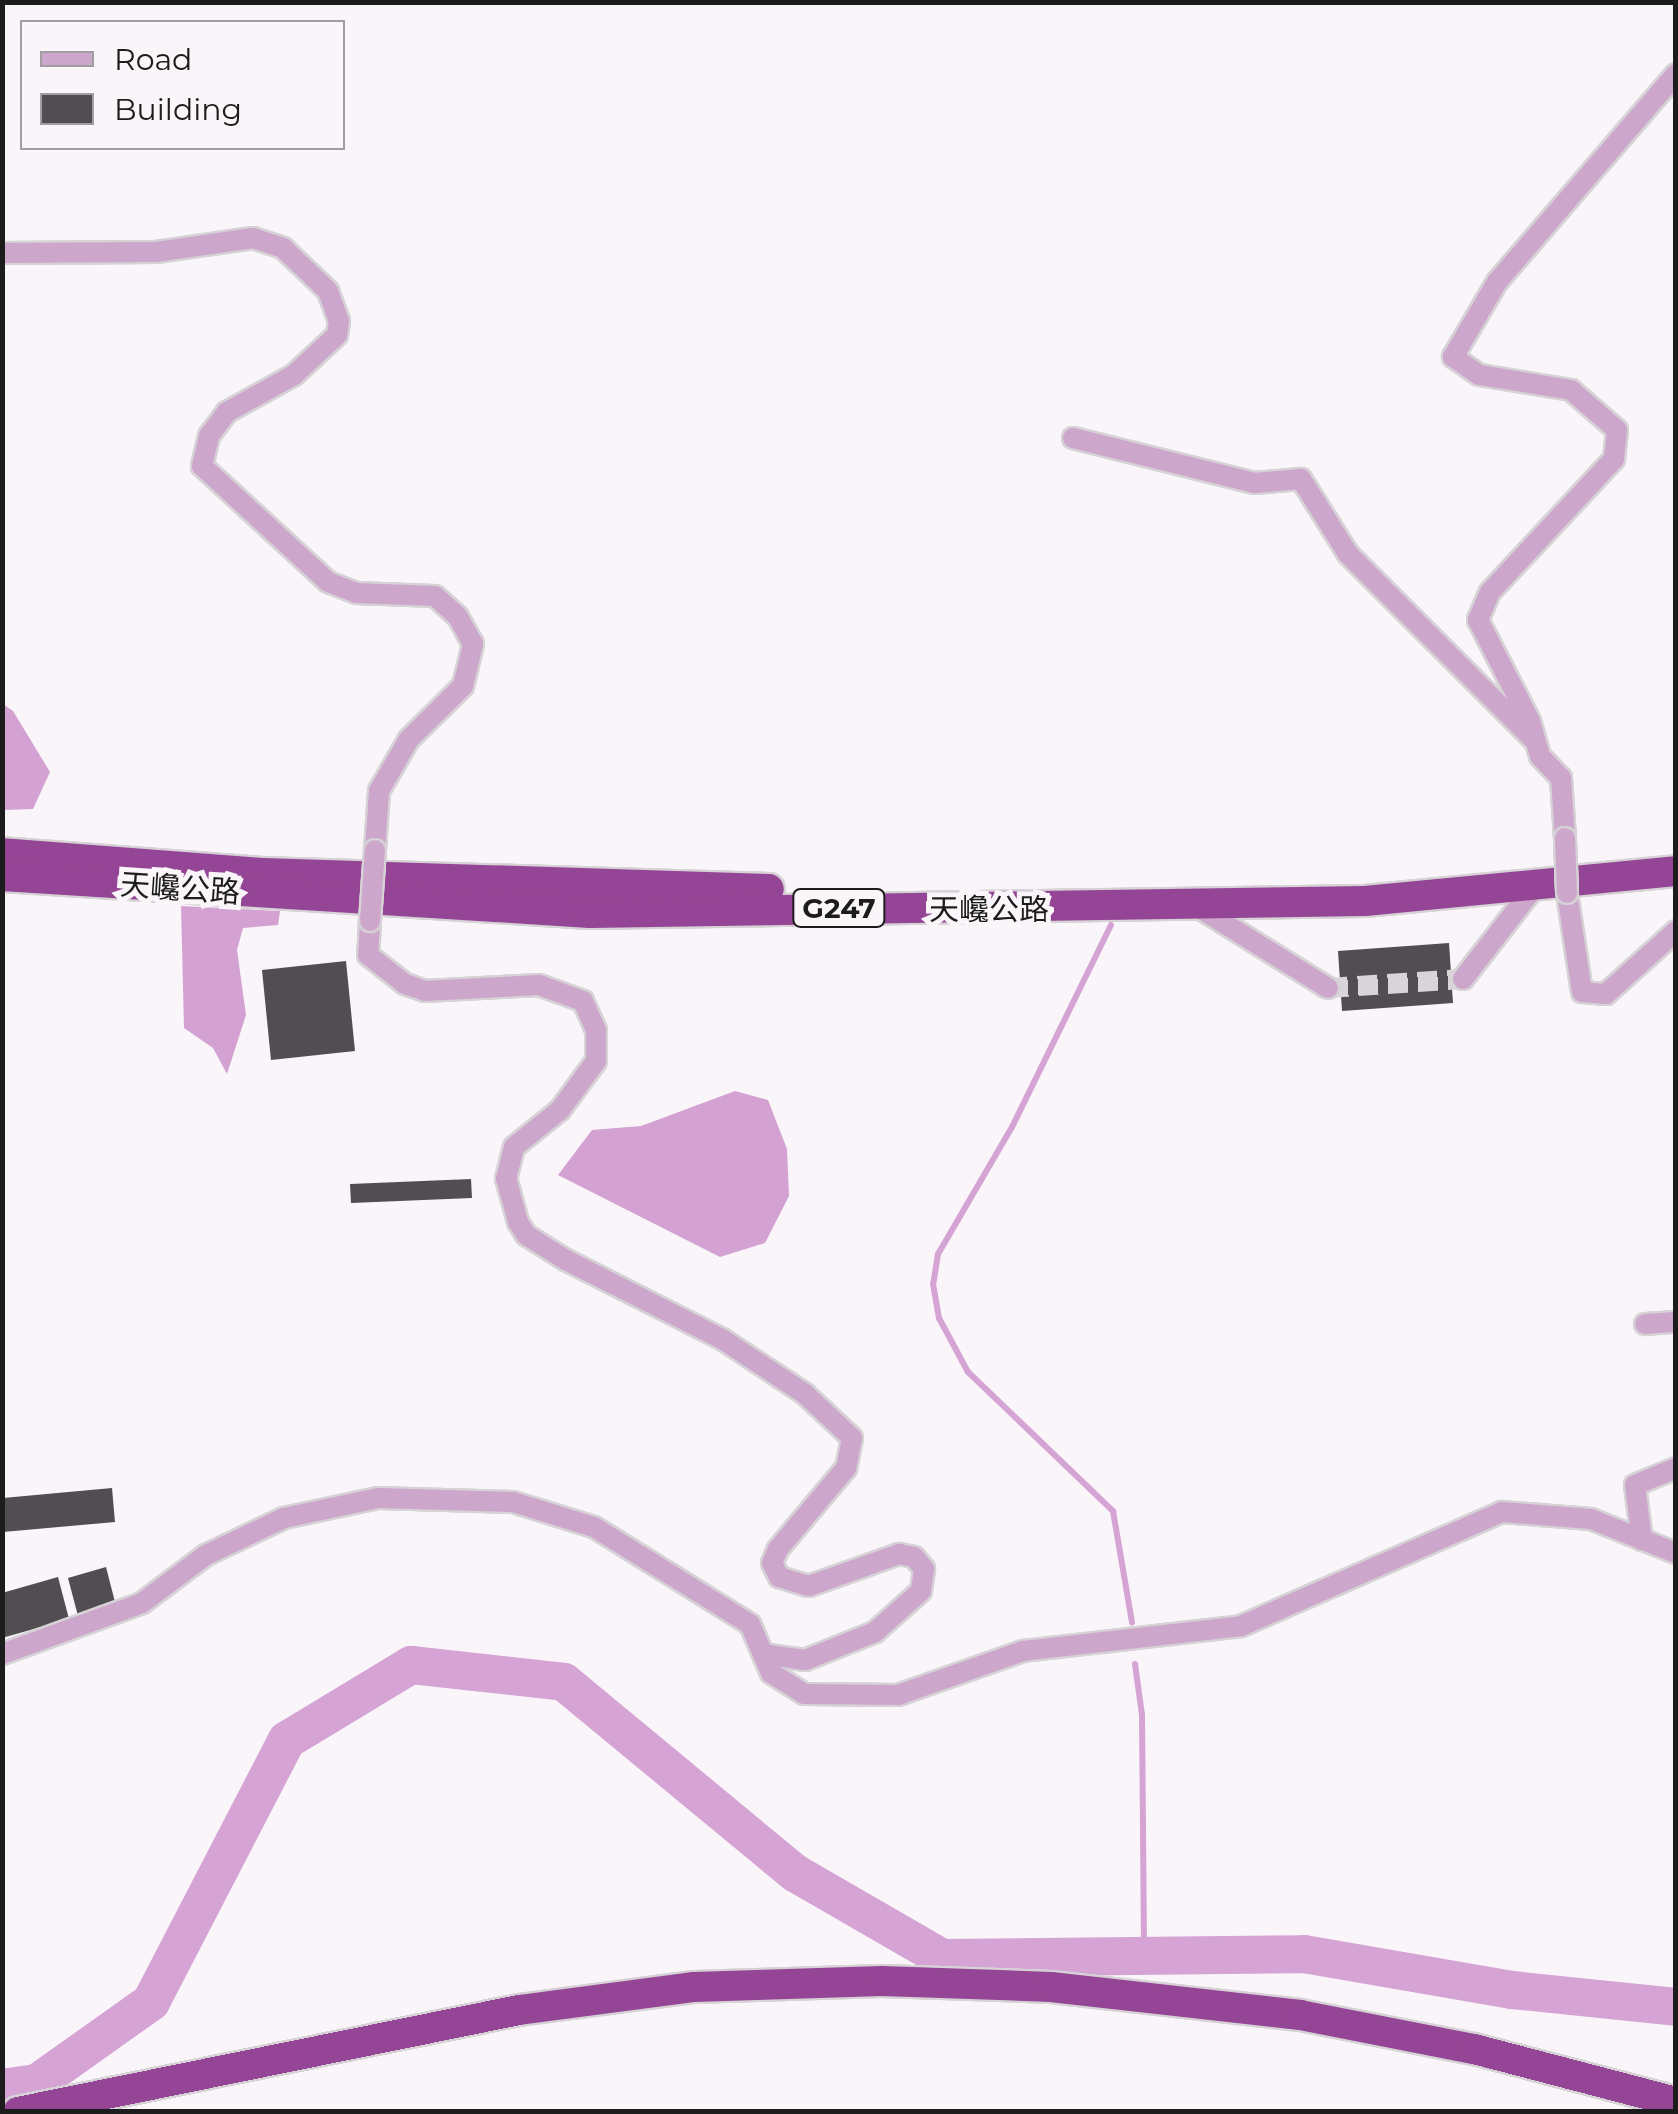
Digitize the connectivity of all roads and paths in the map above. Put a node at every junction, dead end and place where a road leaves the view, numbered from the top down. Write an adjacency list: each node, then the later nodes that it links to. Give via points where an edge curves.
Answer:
1 (1676, 74): 4 (street, via 1496,282 1453,357 1479,375 1571,390 1617,430 1614,459 1490,592 1478,620)
2 (2, 253): 20 (street, bridge, via 156,252 252,238 284,248 328,291 340,321 336,335 294,376 227,412 209,436 202,466 328,582 356,593 435,596 473,644 463,686 409,740 379,791 368,955 405,984 426,991 539,984 583,1000 596,1030 596,1061 560,1110 514,1147 506,1178 518,1222 526,1235 566,1260 722,1339 806,1394 852,1438 846,1468 778,1549 772,1563 779,1577 808,1586 899,1554 914,1557 924,1569 920,1592 875,1632 805,1660)
3 (1073, 438): 4 (street, via 1255,483 1301,479 1348,554)
4 (1536, 742): 11 (street, bridge, via 1561,778 1567,892 1582,992 1606,994)
5 (2, 852): 6 (highway, 天巉公路 / G247, via 445,881 989,892 1354,889)
6 (1676, 856)
7 (1676, 871): 9 (highway, 天巉公路 / G247)
8 (2, 876): 10 (highway, 天巉公路 / G247, via 590,914)
9 (1532, 890): 10 (highway, 天巉公路 / G247); 12 (street)
10 (1198, 907): 13 (street)
11 (1676, 931)
12 (1464, 979)
13 (1328, 988)
14 (1676, 1322): 15 (street)
15 (1645, 1324)
16 (1676, 1468): 17 (street, via 1635,1485)
17 (1642, 1540): 18 (street); 20 (street, via 1591,1518 1502,1512 1242,1626 1023,1651 898,1695 804,1694 771,1672)
18 (1676, 1554)
19 (2, 1654): 20 (street, via 142,1603 206,1555 284,1518 378,1498 514,1502 594,1527 750,1624)
20 (763, 1654)
21 (243, 2078): 22 (highway, via 519,2010 694,1987 966,1983 1134,1994 1300,2015 1474,2049); 23 (highway); 24 (highway); 25 (highway, via 695,2005 898,2000 1116,2010 1297,2033 1470,2067)
22 (1676, 2102)
23 (18, 2112)
24 (116, 2112)
25 (1643, 2112)

